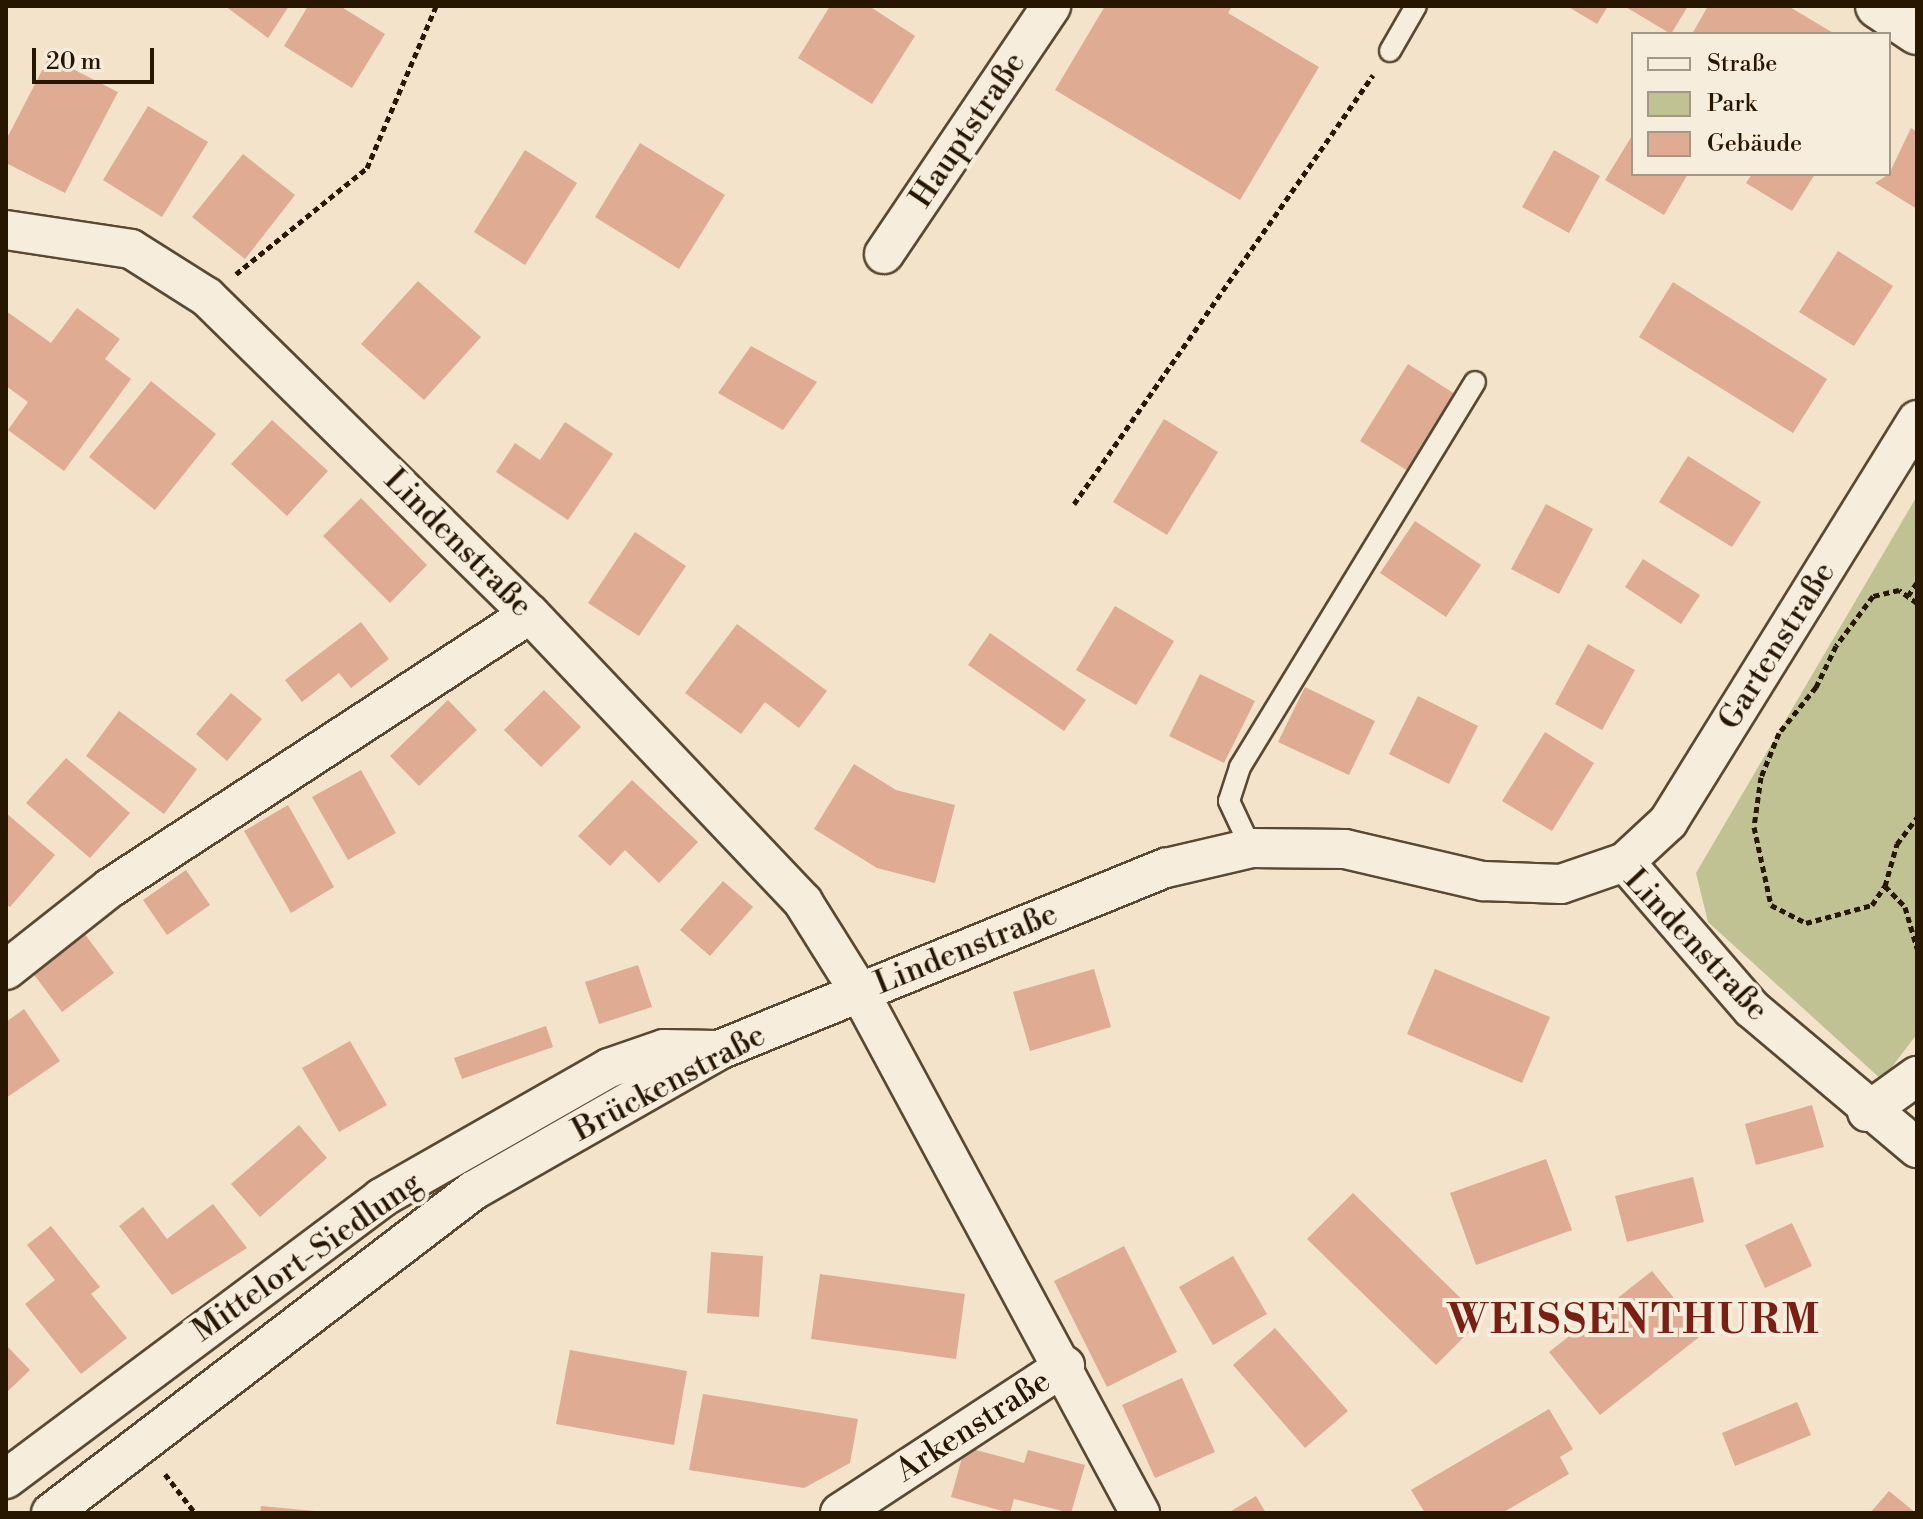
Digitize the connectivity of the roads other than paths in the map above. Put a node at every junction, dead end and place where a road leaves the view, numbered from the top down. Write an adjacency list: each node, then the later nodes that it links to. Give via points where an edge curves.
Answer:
1 (1051, 6): 7 (street, Hauptstraße)
2 (1416, 6): 5 (lane)
3 (1878, 6): 4 (main road)
4 (1917, 32)
5 (1390, 51)
6 (6, 230): 10 (street, Lindenstraße, via 131,249 207,297)
7 (884, 254)
8 (1475, 382): 11 (lane, via 1237,774 1231,812)
9 (1917, 420): 12 (street, Gartenstraße, via 1668,822)
10 (530, 614): 13 (street, via 110,888); 14 (street, Lindenstraße, via 803,902)
11 (1251, 848): 12 (street, Lindenstraße, via 1345,849 1483,881 1545,883); 14 (street, Lindenstraße, via 1166,868)
12 (1625, 862): 17 (street, Lindenstraße, via 1752,1009)
13 (6, 970)
14 (860, 993): 15 (street, Brückenstraße); 19 (street)
15 (719, 1050): 20 (street, Mittelort-Siedlung, via 664,1049 609,1068 381,1198); 21 (street, Brückenstraße, via 474,1190)
16 (1917, 1076): 17 (street)
17 (1867, 1112): 18 (street, Lindenstraße)
18 (1917, 1148)
19 (1065, 1366): 22 (street, Arkenstraße); 23 (street)
20 (6, 1479)
21 (51, 1513)
22 (840, 1513)
23 (1140, 1513)

